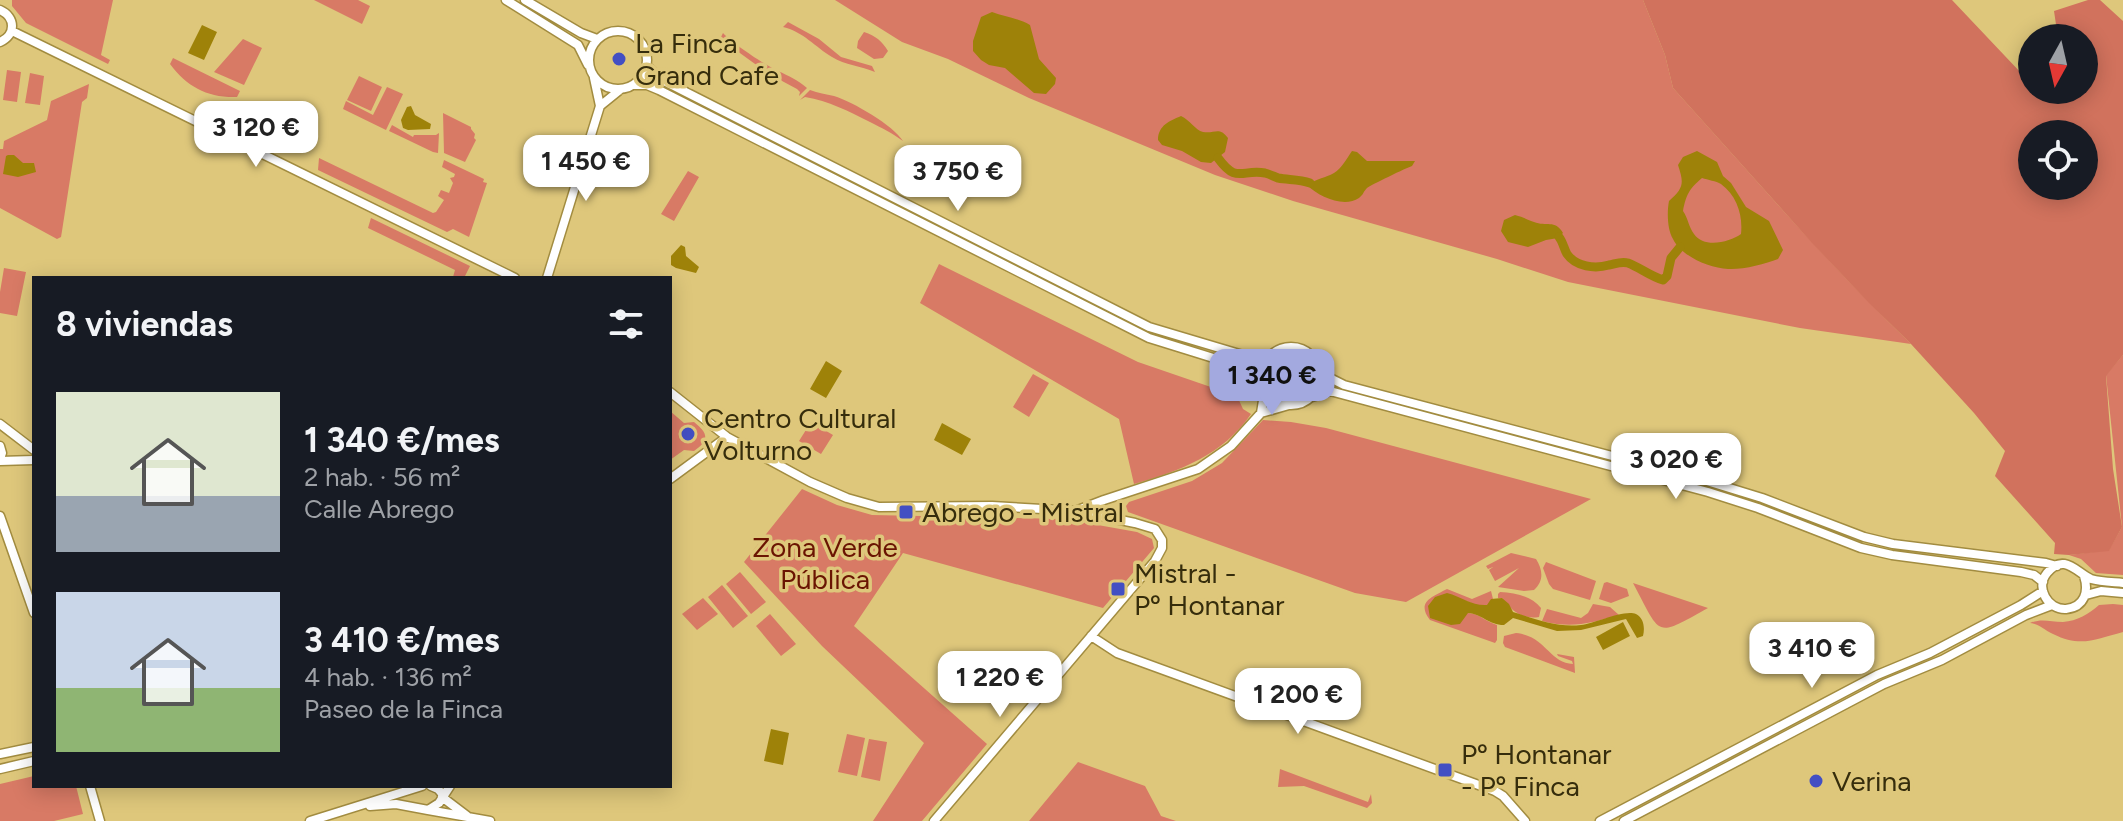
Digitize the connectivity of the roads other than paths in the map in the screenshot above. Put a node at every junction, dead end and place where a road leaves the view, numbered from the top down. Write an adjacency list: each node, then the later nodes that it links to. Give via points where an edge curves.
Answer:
1 (0, 0): 4 (street)
2 (506, 0): 9 (street, via 578,45)
3 (525, 0): 6 (street)
4 (2, 11): 5 (street, via 10,17)
5 (12, 31): 7 (street); 14 (street)
6 (597, 39): 8 (street, via 614,31 632,34 645,48); 9 (street)
7 (0, 42)
8 (647, 66): 11 (street); 16 (street, via 664,81 1149,327 1253,358)
9 (589, 67): 10 (street)
10 (594, 78): 12 (street); 13 (street)
11 (633, 85): 12 (street); 18 (street, via 659,90 1149,338 1252,370)
12 (622, 89): 13 (street)
13 (600, 106): 15 (street)
14 (511, 276)
15 (548, 276)
16 (1271, 355): 17 (street, via 1298,348); 18 (street, via 1262,371)
17 (1320, 368): 20 (street); 32 (street, via 1344,385 1710,482 1864,537)
18 (1264, 385): 21 (street, via 1272,398); 22 (street)
19 (672, 394): 24 (street)
20 (1312, 397): 21 (street); 35 (street, via 1330,391 1708,492 1861,548 2021,572 2034,575)
21 (1289, 405): 22 (street)
22 (1261, 413): 30 (street, via 1231,446 1198,469)
23 (0, 424): 26 (street)
24 (727, 437): 29 (street); 30 (street, via 837,495 867,504)
25 (0, 446): 27 (street)
26 (32, 448)
27 (0, 460): 28 (street)
28 (32, 460)
29 (672, 478)
30 (1077, 511): 40 (street, via 1155,529 1162,540 1159,555)
31 (0, 516): 39 (street)
32 (2057, 566): 33 (street, via 2077,568); 35 (street)
33 (2084, 576): 34 (street); 37 (street)
34 (2123, 583)
35 (2043, 586): 38 (street); 59 (street, via 2021,605)
36 (2123, 593): 37 (street)
37 (2086, 595): 38 (street, via 2071,608)
38 (2052, 605): 60 (street, via 1884,684)
39 (32, 607)
40 (1091, 636): 54 (street, via 1117,653 1495,791); 58 (street)
41 (32, 747): 42 (street)
42 (0, 754)
43 (32, 761): 44 (street)
44 (0, 769)
45 (91, 788): 55 (street)
46 (416, 788): 51 (street)
47 (420, 788): 52 (street, via 416,799)
48 (436, 788): 50 (street)
49 (449, 788): 50 (street)
50 (443, 796): 52 (street); 53 (street)
51 (357, 807): 52 (street, via 396,804); 56 (street)
52 (424, 809): 53 (street)
53 (472, 818): 57 (street)
54 (1523, 820)
55 (100, 821)
56 (310, 821)
57 (490, 821)
58 (934, 821)
59 (1600, 821)
60 (1624, 821)

